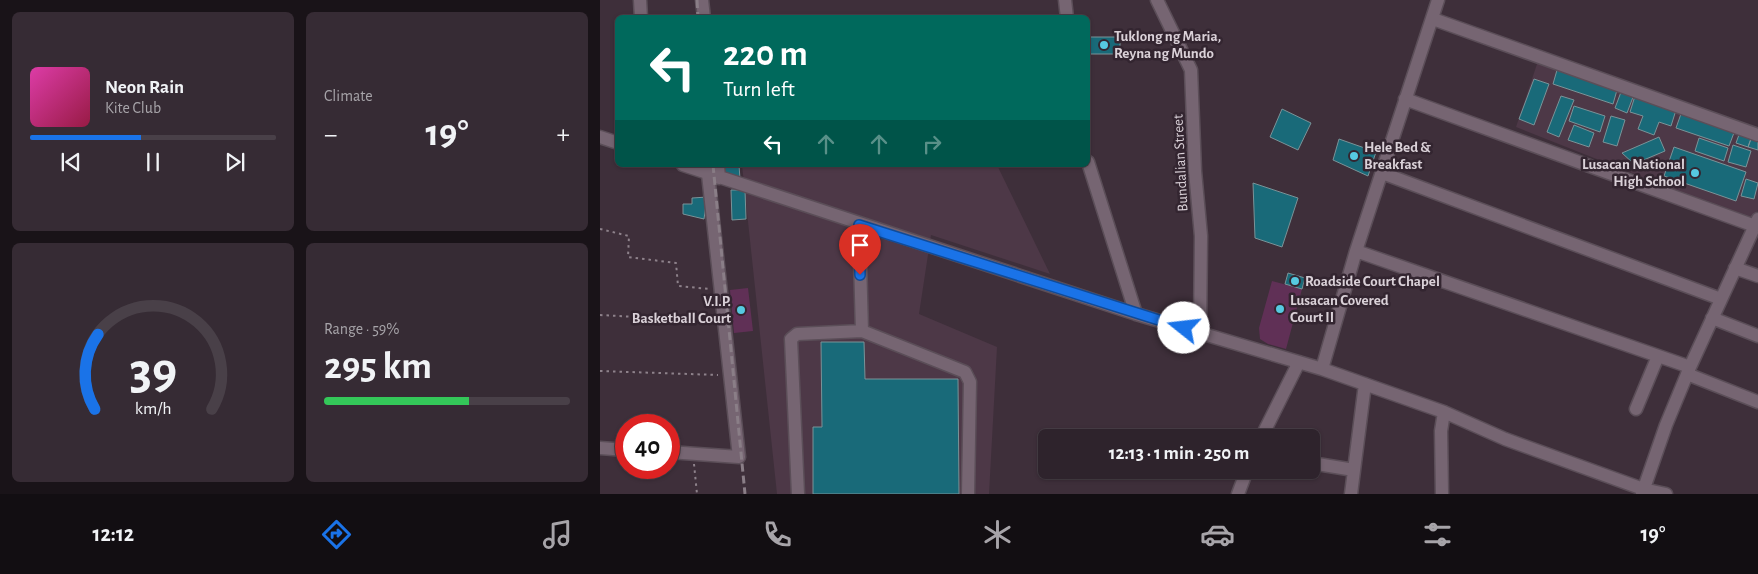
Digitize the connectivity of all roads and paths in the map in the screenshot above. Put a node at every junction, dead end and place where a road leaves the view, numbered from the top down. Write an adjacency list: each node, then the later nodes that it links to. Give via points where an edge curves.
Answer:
1 (640, 0): 6 (street)
2 (702, 0): 7 (street)
3 (1065, 0): 8 (street)
4 (1154, 0): 32 (street, Bundalian Street, via 1191,70 1201,236)
5 (1438, 0): 9 (street)
6 (641, 15)
7 (704, 15)
8 (1067, 15)
9 (1433, 19): 10 (street); 11 (street)
10 (1405, 99): 17 (street); 19 (street)
11 (1758, 135)
12 (600, 138): 13 (street)
13 (615, 142)
14 (688, 167): 18 (street)
15 (717, 167): 18 (street)
16 (1090, 167): 27 (street)
17 (1382, 173): 22 (street); 26 (street)
18 (714, 176): 20 (street); 25 (street)
19 (1756, 222): 23 (street)
20 (859, 225): 27 (street); 31 (street)
21 (600, 229): 25 (path, via 629,236 628,257 676,264 678,286)
22 (1356, 251): 34 (street); 36 (street)
23 (1735, 268): 24 (street); 26 (street)
24 (1758, 276)
25 (720, 290): 30 (street)
26 (1721, 299): 29 (street)
27 (1136, 314): 32 (street)
28 (600, 315): 30 (path)
29 (1712, 318): 33 (street); 37 (street)
30 (724, 322): 39 (street)
31 (862, 331): 54 (street, via 797,334 791,339); 55 (street, via 965,372 970,382)
32 (1200, 332): 35 (street)
33 (1758, 336)
34 (1658, 356): 37 (street); 42 (street)
35 (1299, 362): 36 (street); 44 (street)
36 (1322, 369): 40 (street)
37 (1689, 370): 41 (street); 52 (street)
38 (600, 371): 39 (path)
39 (730, 375): 48 (street, via 739,458)
40 (1365, 384): 43 (street); 50 (street)
41 (1758, 402)
42 (1636, 408)
43 (1444, 412): 52 (street); 58 (street, via 1441,431)
44 (1266, 429)
45 (600, 448): 46 (street)
46 (615, 449)
47 (680, 453): 48 (street)
48 (693, 454): 53 (path)
49 (1320, 464): 50 (street)
50 (1354, 470): 57 (street)
51 (1244, 479): 56 (street)
52 (1643, 492): 59 (street)
53 (697, 494)
54 (798, 494)
55 (968, 494)
56 (1238, 494)
57 (1351, 494)
58 (1442, 494)
59 (1666, 494)

